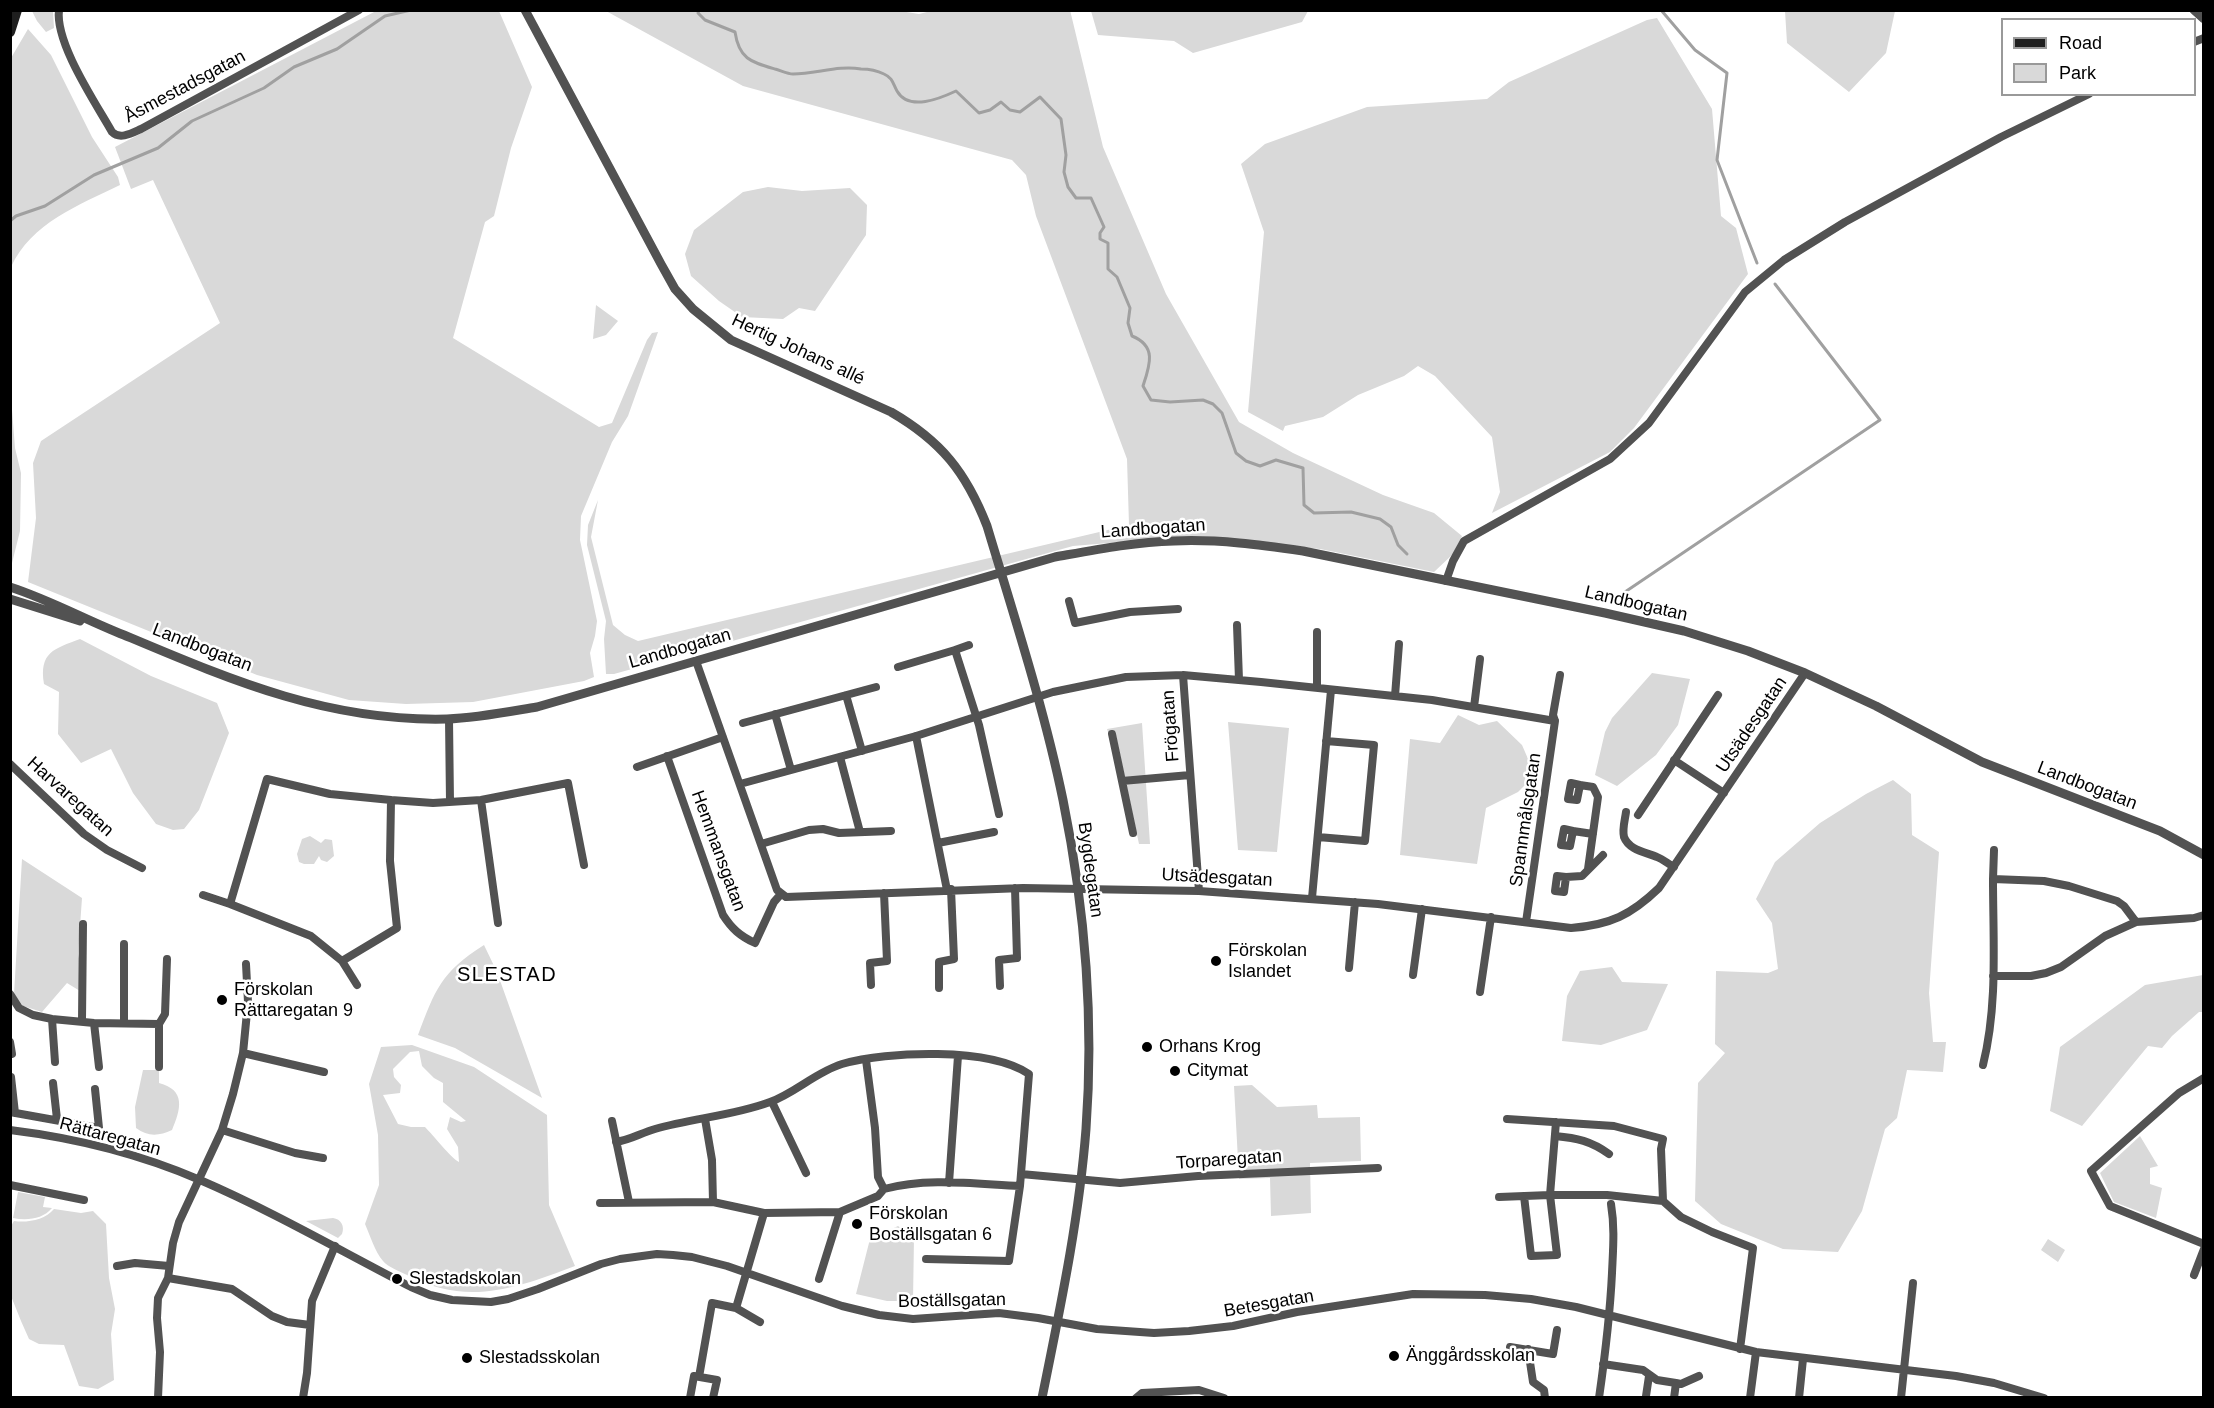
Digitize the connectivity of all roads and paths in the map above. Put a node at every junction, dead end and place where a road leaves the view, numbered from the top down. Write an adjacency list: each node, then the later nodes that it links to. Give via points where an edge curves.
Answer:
1 (18, 10): 7 (main road)
2 (59, 10): 3 (street, Åsmestadsgatan, via 64,46 112,132 121,136 141,129)
3 (359, 10)
4 (525, 10): 9 (street, Hertig Johans allé, via 680,295 731,340 891,412 931,438 954,463 977,501)
5 (2194, 10): 6 (street)
6 (2204, 20)
7 (10, 32)
8 (2085, 96): 10 (street, via 1855,216 1784,260 1745,292 1649,423 1626,445 1610,459 1464,542)
9 (1001, 572): 10 (street, Landbogatan, via 1099,549 1219,541 1304,551); 20 (street, Landbogatan); 31 (street, Bygdegatan)
10 (1446, 581): 22 (street, Landbogatan, via 1684,631)
11 (11, 592): 36 (street, Landbogatan, via 300,702 373,716)
12 (1069, 601): 13 (street, via 1075,623 1130,612)
13 (1178, 609)
14 (1237, 625): 25 (street)
15 (1317, 632): 27 (street)
16 (1399, 644): 32 (street)
17 (969, 645): 18 (street)
18 (955, 650): 21 (street); 35 (street)
19 (1480, 659): 33 (street)
20 (696, 661): 36 (street, Landbogatan, via 537,707); 41 (street)
21 (898, 667)
22 (1805, 673): 54 (street, Utsädesgatan); 72 (street, Landbogatan, via 1982,762 2160,831)
23 (1183, 675): 25 (street); 31 (street, via 1125,677); 50 (street, Frögatan)
24 (1560, 675): 37 (street, Spannmålsgatan)
25 (1239, 680): 27 (street)
26 (876, 687): 30 (street)
27 (1317, 688): 28 (street)
28 (1330, 690): 32 (street); 42 (street)
29 (1718, 694): 46 (street)
30 (846, 695): 34 (street); 43 (street)
31 (1037, 696): 35 (street); 80 (street, Bygdegatan, via 1063,798)
32 (1395, 696): 33 (street)
33 (1474, 707): 37 (street)
34 (775, 714): 38 (street); 49 (street)
35 (977, 717): 40 (street); 59 (street)
36 (449, 719): 57 (street)
37 (1555, 722): 92 (street, Spannmålsgatan)
38 (743, 723)
39 (1112, 734): 51 (street)
40 (916, 736): 43 (street); 68 (street)
41 (723, 737): 44 (street); 52 (street)
42 (1326, 741): 67 (street); 67 (street, via 1374,745 1365,841)
43 (862, 751): 45 (street)
44 (667, 756): 48 (street); 84 (street, Hemmansgatan, via 723,915 732,928 759,945 774,902)
45 (840, 757): 49 (street); 63 (street)
46 (1674, 760): 54 (street, Utsädesgatan); 60 (street)
47 (10, 764): 75 (street, Harvaregatan, via 84,834)
48 (637, 767)
49 (791, 770): 52 (street)
50 (1190, 775): 51 (street, Frögatan); 82 (street, Frögatan)
51 (1122, 781): 65 (street)
52 (740, 784): 69 (street)
53 (1580, 784): 66 (street, via 1597,792)
54 (1724, 793): 74 (street, Utsädesgatan)
55 (392, 800): 57 (street); 88 (street, via 330,794 267,779); 98 (street, via 390,861 397,928)
56 (481, 800): 57 (street); 73 (street, via 572,782); 94 (street)
57 (450, 802)
58 (1626, 812): 74 (street, via 1623,830 1629,845)
59 (999, 814)
60 (1638, 816)
61 (891, 831): 63 (street)
62 (1573, 831): 66 (street)
63 (860, 832): 69 (street, via 810,830)
64 (994, 832): 68 (street)
65 (1133, 833)
66 (1593, 834): 76 (street)
67 (1318, 837): 86 (street)
68 (938, 843): 81 (street)
69 (761, 844): 84 (street)
70 (1994, 850): 78 (street)
71 (1603, 855): 76 (street)
72 (2204, 855)
73 (584, 865)
74 (1674, 867): 92 (street, Utsädesgatan, via 1635,910 1610,922 1571,928)
75 (142, 868)
76 (1588, 869): 77 (street, via 1582,876)
77 (1566, 877)
78 (1993, 879): 93 (street, via 2069,886 2117,901); 102 (street)
79 (1015, 888): 80 (street); 81 (street); 105 (street, via 1017,958 999,960)
80 (1078, 888): 82 (street, Utsädesgatan); 147 (street, Bygdegatan, via 1088,1027)
81 (949, 889): 83 (street); 106 (street, via 954,959 939,962)
82 (1199, 891): 86 (street, Utsädesgatan)
83 (884, 892): 84 (street, via 792,897); 104 (street, via 887,961 870,963)
84 (781, 894)
85 (203, 895): 88 (street)
86 (1312, 898): 87 (street, Utsädesgatan)
87 (1355, 902): 89 (street, Utsädesgatan); 100 (street)
88 (230, 904): 98 (street, via 311,936)
89 (1422, 909): 91 (street, Utsädesgatan); 101 (street)
90 (2204, 915): 93 (street)
91 (1491, 917): 92 (street, Utsädesgatan); 107 (street)
92 (1526, 922)
93 (2136, 922): 102 (street, via 2105,936 2046,973)
94 (498, 923)
95 (83, 924): 112 (street)
96 (124, 944): 113 (street)
97 (167, 959): 115 (street, via 165,1014)
98 (342, 961): 103 (street)
99 (246, 964): 117 (street, via 248,1002)
100 (1349, 968)
101 (1413, 975)
102 (1993, 976): 122 (street, via 1989,1043)
103 (357, 985)
104 (871, 985)
105 (1000, 986)
106 (939, 988)
107 (1480, 992)
108 (10, 994): 109 (street)
109 (19, 1008): 110 (street); 111 (street)
110 (10, 1012)
111 (52, 1019): 112 (street); 121 (street)
112 (82, 1020): 114 (street)
113 (124, 1022): 114 (street); 115 (street)
114 (94, 1023): 123 (street)
115 (159, 1024): 124 (street)
116 (10, 1042): 118 (street)
117 (243, 1053): 125 (street); 137 (street)
118 (12, 1054)
119 (958, 1056): 120 (street, via 904,1055); 145 (street, via 984,1058 1029,1074); 148 (street)
120 (866, 1060): 130 (street, via 841,1065); 151 (street, via 878,1177)
121 (55, 1062)
122 (1983, 1065)
123 (99, 1067)
124 (159, 1067)
125 (324, 1072)
126 (10, 1077): 131 (street)
127 (2204, 1078): 163 (street, via 2179,1094 2091,1171 2110,1206)
128 (53, 1083): 132 (street)
129 (95, 1089): 132 (street, via 99,1128)
130 (772, 1102): 133 (street); 144 (street)
131 (13, 1113): 132 (street)
132 (57, 1119)
133 (705, 1119): 140 (street, via 653,1129); 158 (street, via 712,1160)
134 (1507, 1119): 136 (street)
135 (612, 1121): 140 (street)
136 (1556, 1122): 139 (street); 156 (street, via 1614,1126 1664,1139)
137 (222, 1130): 142 (street); 146 (street)
138 (10, 1131): 146 (street, Rättaregatan, via 84,1142)
139 (1555, 1136): 141 (street, via 1581,1138); 152 (street)
140 (616, 1143): 157 (street)
141 (1609, 1154)
142 (323, 1158)
143 (1378, 1168): 147 (street, Torparegatan, via 1198,1176 1120,1184)
144 (806, 1173)
145 (1021, 1174): 147 (street); 150 (street)
146 (199, 1180): 164 (street, Rättaregatan); 168 (street, via 179,1222)
147 (1081, 1180): 178 (street, Bygdegatan)
148 (949, 1183): 150 (street); 151 (street)
149 (10, 1185): 155 (street)
150 (1020, 1186): 166 (street, via 1009,1261)
151 (884, 1189): 161 (street, via 878,1196)
152 (1550, 1195): 153 (street); 153 (street, via 1557,1255 1531,1256); 156 (street, via 1607,1195)
153 (1524, 1196): 154 (street)
154 (1499, 1197)
155 (84, 1200)
156 (1663, 1201): 183 (street, via 1682,1217 1753,1248)
157 (629, 1202): 158 (street); 159 (street)
158 (713, 1202): 162 (street)
159 (600, 1203)
160 (1611, 1204): 176 (street, via 1615,1225)
161 (840, 1212): 162 (street); 173 (street)
162 (764, 1213): 170 (street)
163 (2204, 1244)
164 (335, 1246): 169 (street, Rättaregatan, via 411,1287 452,1300 508,1299); 179 (street, via 314,1292)
165 (2204, 1249): 171 (street)
166 (926, 1259)
167 (117, 1266): 168 (street)
168 (169, 1266): 172 (street)
169 (583, 1271): 170 (street, Boställsgatan, via 620,1259 657,1254 692,1257)
170 (746, 1272): 175 (street); 178 (street, Boställsgatan, via 879,1315 914,1319 999,1313)
171 (2194, 1275)
172 (168, 1278): 179 (street, via 232,1290 272,1316); 193 (street, via 156,1308)
173 (819, 1279)
174 (1913, 1283): 187 (street)
175 (736, 1308): 177 (street); 190 (street, via 712,1303)
176 (1609, 1315): 178 (street, Betesgatan, via 1485,1295 1413,1294 1189,1331 1125,1332); 183 (street, Betesgatan); 186 (street)
177 (760, 1322)
178 (1058, 1322): 197 (street, Bygdegatan)
179 (310, 1325): 194 (street)
180 (1557, 1330): 182 (street, via 1553,1353)
181 (1510, 1347): 182 (street)
182 (1528, 1349): 200 (street, via 1533,1382 1544,1390)
183 (1740, 1349): 184 (street, Betesgatan)
184 (1756, 1352): 185 (street, Betesgatan); 203 (street)
185 (1803, 1359): 187 (street, Betesgatan); 204 (street)
186 (1603, 1364): 188 (street, via 1643,1370); 201 (street)
187 (1904, 1370): 205 (street); 206 (street, Betesgatan, via 1994,1383)
188 (1649, 1376): 191 (street); 192 (street)
189 (1699, 1376): 191 (street)
190 (699, 1377): 195 (street, via 694,1376); 196 (street, via 717,1380)
191 (1676, 1383): 202 (street)
192 (1646, 1396)
193 (158, 1398)
194 (303, 1398)
195 (690, 1398)
196 (714, 1398)
197 (1042, 1398)
198 (1136, 1398): 199 (street, via 1142,1393 1199,1390)
199 (1224, 1398)
200 (1545, 1398)
201 (1599, 1398)
202 (1674, 1398)
203 (1750, 1398)
204 (1799, 1398)
205 (1901, 1398)
206 (2044, 1398)

